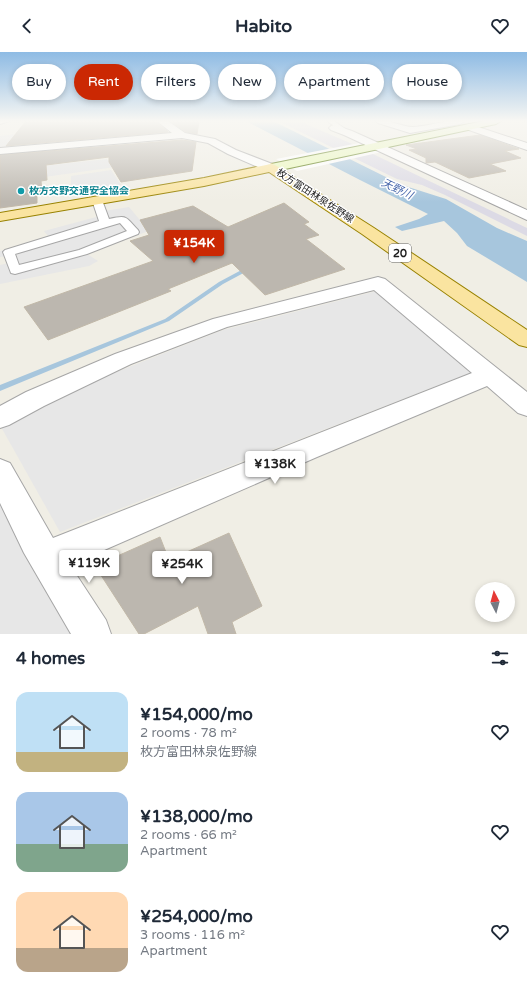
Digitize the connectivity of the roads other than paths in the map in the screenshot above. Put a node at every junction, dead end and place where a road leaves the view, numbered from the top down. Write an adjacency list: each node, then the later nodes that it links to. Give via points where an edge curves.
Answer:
1 (32, 148): 5 (street)
2 (225, 148): 6 (street)
3 (364, 148): 6 (main road)
4 (379, 148): 8 (street)
5 (0, 151)
6 (271, 168): 7 (main road, 枚方富田林泉佐野線); 11 (main road, 枚方富田林泉佐野線 / 20)
7 (97, 200): 9 (main road, 枚方富田林泉佐野線); 10 (lane)
8 (527, 216)
9 (0, 217)
10 (105, 223): 10 (lane, via 122,219 134,232 83,252 15,270 9,252)
11 (527, 340)
12 (489, 376): 13 (street); 14 (street, via 472,359 378,284 220,323 123,359); 16 (street)
13 (527, 406)
14 (0, 418)
15 (0, 472): 16 (street)
16 (46, 558): 17 (street)
17 (92, 634)

